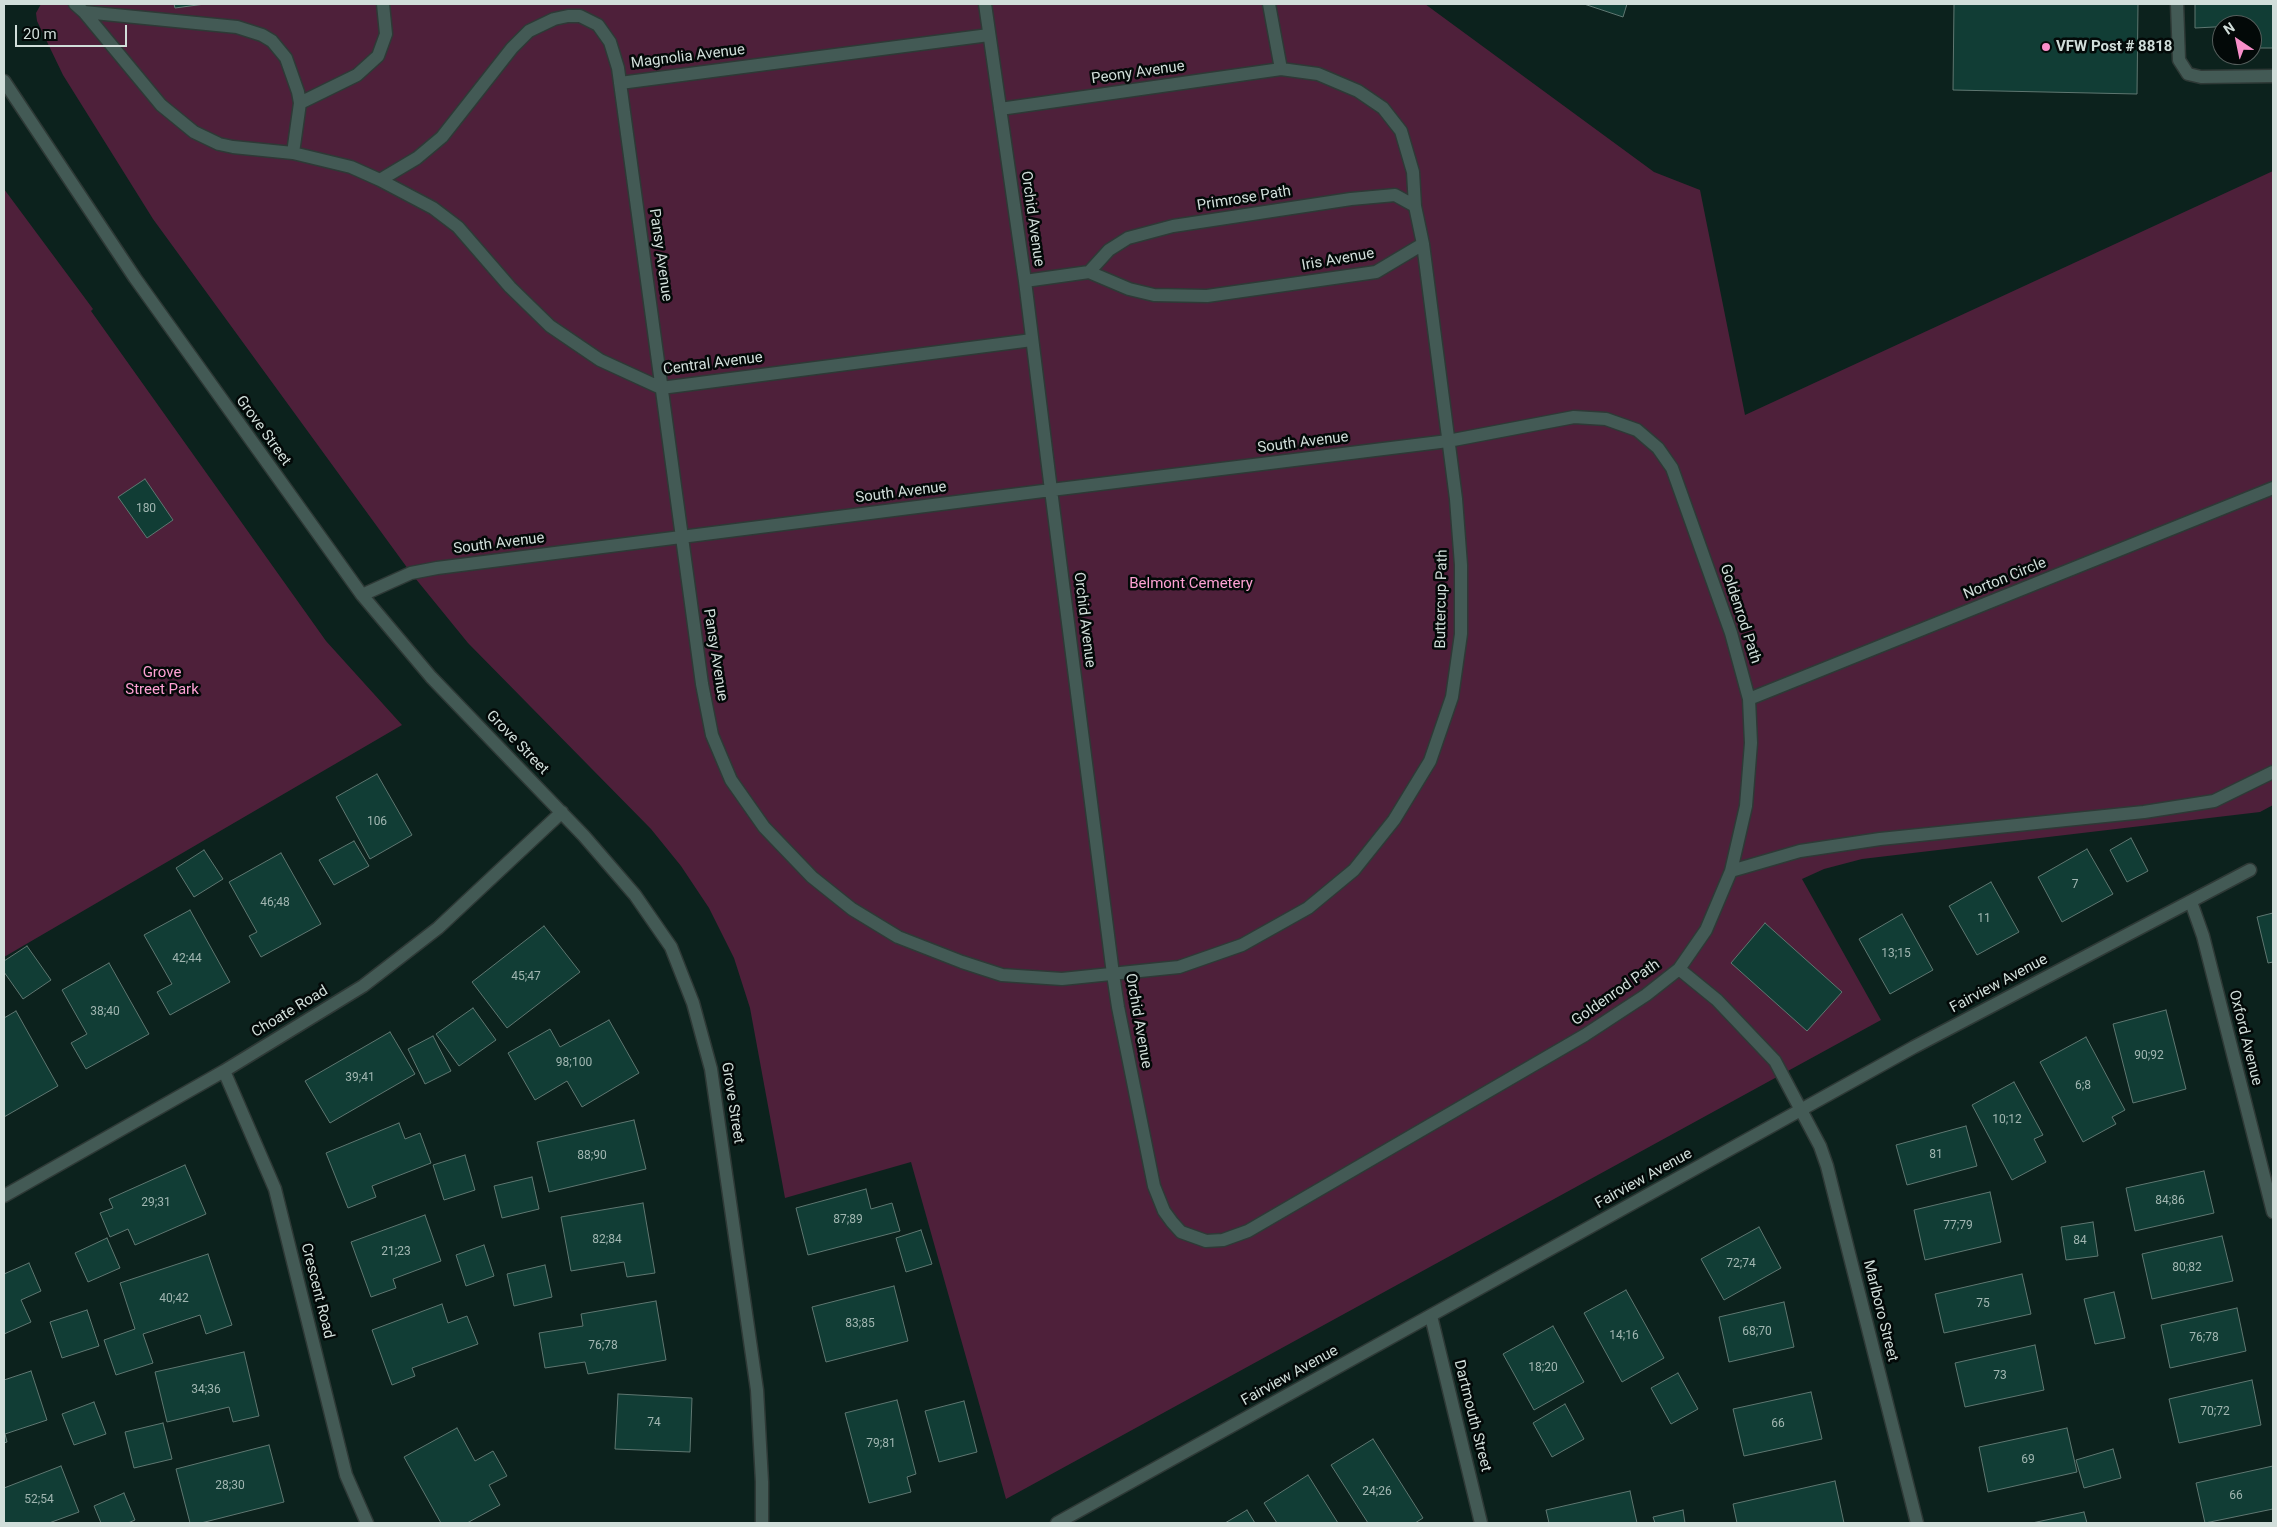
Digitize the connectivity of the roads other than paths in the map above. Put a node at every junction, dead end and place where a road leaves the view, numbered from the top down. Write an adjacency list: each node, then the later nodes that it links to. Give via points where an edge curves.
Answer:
1 (383, 4): 11 (street, via 386,34 378,56 357,75)
2 (985, 4): 6 (street, Orchid Avenue)
3 (1269, 4): 7 (street)
4 (2177, 4): 8 (street, via 2179,60 2188,74 2201,77)
5 (80, 8): 11 (street, Central Avenue, via 224,25 262,35 286,58); 13 (street, Central Avenue, via 156,100 194,132 233,147)
6 (990, 35): 10 (street, Magnolia Avenue); 12 (street, Orchid Avenue)
7 (1281, 69): 12 (street, Peony Avenue); 15 (street, via 1318,74 1358,91 1383,108 1401,131 1408,150)
8 (2273, 76)
9 (4, 81): 25 (street, Grove Street, via 135,278)
10 (620, 83): 14 (street, Magnolia Avenue, via 610,42 598,25 580,16 554,18 529,31 512,48 431,148); 20 (street, Pansy Avenue)
11 (300, 103): 13 (street, Central Avenue)
12 (1000, 109): 18 (street, Orchid Avenue)
13 (293, 152): 14 (street, Central Avenue, via 338,163)
14 (380, 180): 20 (street, Central Avenue, via 434,208 458,226 522,299 566,338 600,360)
15 (1415, 206): 16 (street); 17 (street, Primrose Path, via 1395,195 1172,226 1128,238 1109,250)
16 (1423, 244): 17 (street, Iris Avenue, via 1376,272 1207,296 1154,295 1129,289); 21 (street, Buttercup Path)
17 (1090, 272): 18 (street)
18 (1025, 281): 19 (street, Orchid Avenue)
19 (1032, 340): 20 (street, Central Avenue); 23 (street, Orchid Avenue)
20 (661, 388): 24 (street, Pansy Avenue)
21 (1448, 441): 23 (street, South Avenue); 26 (street, Goldenrod Path, via 1574,417 1606,419 1637,430 1658,448 1672,468 1731,633); 33 (street, Buttercup Path, via 1460,556 1461,634 1452,697 1430,761 1394,820 1354,870 1324,896 1242,945 1179,967)
22 (2273, 488): 26 (street, Norton Circle)
23 (1051, 490): 24 (street, South Avenue); 33 (street, Orchid Avenue)
24 (681, 537): 25 (street, South Avenue, via 430,569); 33 (street, Pansy Avenue, via 712,736 732,780 764,827 812,877 852,909 898,937 978,968 1002,975 1062,979)
25 (362, 594): 28 (street, Grove Street, via 431,677)
26 (1749, 698): 30 (street, Goldenrod Path, via 1751,743 1746,806)
27 (2273, 772): 30 (street, via 2214,800 2144,812 1880,839 1800,852)
28 (562, 812): 34 (street, Choate Road, via 438,928 363,986); 41 (street, Grove Street, via 635,895 661,931 679,965 700,1022 711,1069 757,1390)
29 (2250, 870): 31 (street, Fairview Avenue)
30 (1731, 872): 32 (street, Goldenrod Path, via 1706,930)
31 (2191, 902): 35 (street, Fairview Avenue); 37 (street, Oxford Avenue, via 2203,936)
32 (1679, 969): 35 (street, Marlboro Street, via 1717,1000 1768,1053); 38 (street, Goldenrod Path, via 1585,1035 1248,1231 1222,1240 1194,1238)
33 (1113, 974): 38 (street, Orchid Avenue, via 1154,1186 1164,1211)
34 (224, 1070): 36 (street, Choate Road); 40 (street, Crescent Road, via 275,1190 346,1475)
35 (1801, 1110): 39 (street, Fairview Avenue); 44 (street, Marlboro Street, via 1827,1166)
36 (4, 1196)
37 (2273, 1212)
38 (1181, 1232)
39 (1430, 1316): 42 (street, Fairview Avenue); 43 (street, Dartmouth Street)
40 (367, 1523)
41 (762, 1523)
42 (1057, 1523)
43 (1481, 1523)
44 (1917, 1523)

